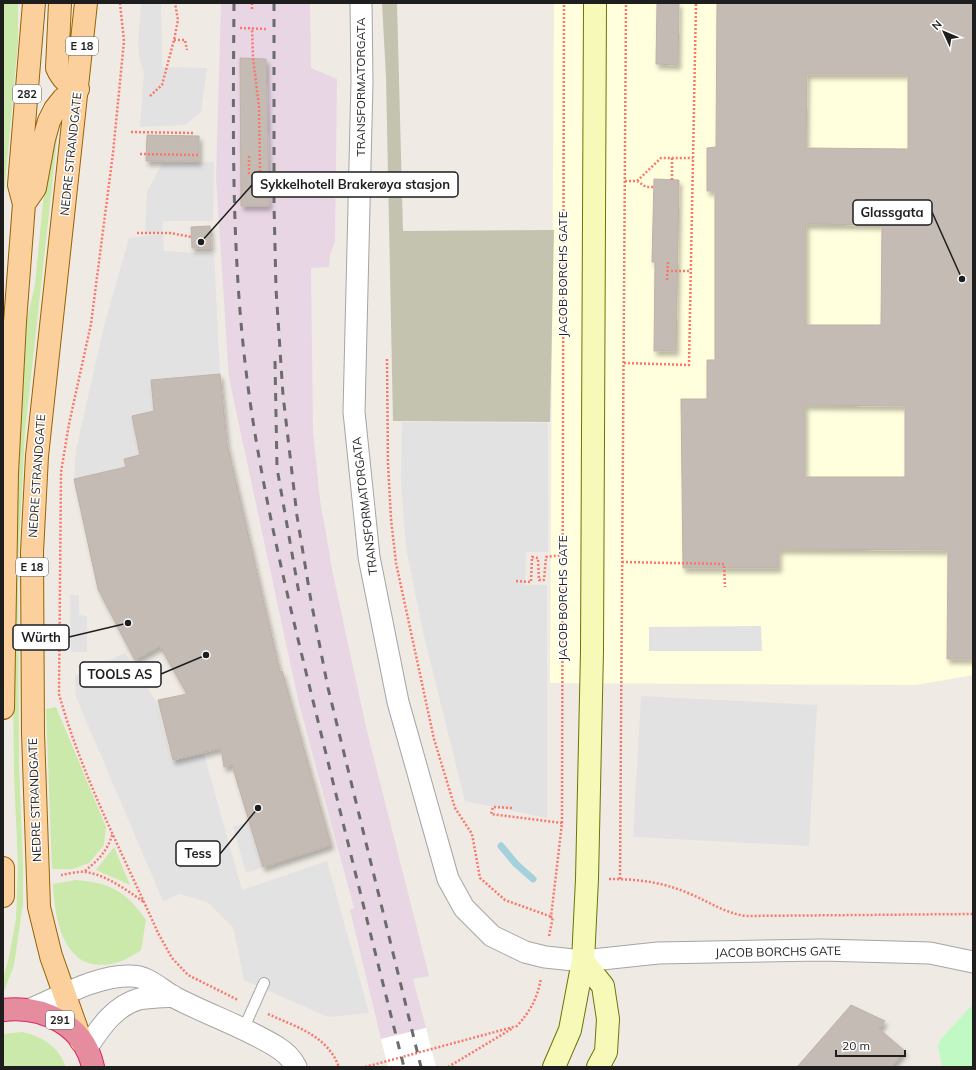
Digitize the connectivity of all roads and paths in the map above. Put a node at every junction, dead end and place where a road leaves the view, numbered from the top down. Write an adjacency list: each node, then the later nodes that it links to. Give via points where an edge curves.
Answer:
1 (34, 3): 31 (main road, 282, via 19,185)
2 (60, 3): 18 (main road, via 57,68 61,77)
3 (86, 3): 18 (main road, NEDRE STRANDGATE / E 18)
4 (120, 3): 47 (path, via 124,41 113,152 91,324 61,472 59,694 81,761)
5 (175, 3): 16 (path, via 178,20)
6 (252, 3): 12 (path)
7 (361, 3): 57 (street, TRANSFORMATORGATA, via 362,82 354,412 369,557 398,702 448,879 464,908 492,936 525,952)
8 (564, 3): 40 (path, JACOB BORCHS GATE)
9 (595, 3): 51 (street, via 592,643)
10 (626, 3): 28 (path)
11 (696, 3): 26 (path)
12 (252, 9)
13 (240, 28): 14 (path)
14 (252, 28): 15 (path); 24 (path, via 259,107 260,173 257,176 253,177 249,173)
15 (267, 28)
16 (174, 40): 17 (path, via 184,40); 19 (path, via 162,85)
17 (187, 50)
18 (78, 89): 31 (main road, 282, via 63,99 50,121 35,188); 62 (main road, NEDRE STRANDGATE / E 18, via 37,456 32,552 33,733 39,907 45,937)
19 (150, 96)
20 (131, 132): 21 (path)
21 (195, 133)
22 (140, 154): 23 (path)
23 (198, 155)
24 (249, 156)
25 (672, 157): 26 (path); 27 (path); 29 (path, via 661,158)
26 (693, 158): 36 (path)
27 (672, 180)
28 (625, 181): 29 (path); 39 (path)
29 (638, 181): 30 (path, via 646,187)
30 (654, 187)
31 (24, 204): 44 (main road, 282, via 7,473)
32 (137, 233): 33 (path)
33 (192, 237)
34 (668, 262): 35 (path)
35 (667, 271): 36 (path); 37 (path)
36 (691, 271): 39 (path, via 689,365)
37 (667, 280)
38 (387, 359): 56 (path, via 388,464 396,563 434,739 456,808 472,834 480,878 505,900)
39 (624, 363): 41 (path)
40 (563, 555): 42 (path, via 546,557 544,580 539,580 538,577 538,558 532,557 531,582); 46 (path, JACOB BORCHS GATE)
41 (622, 562): 43 (path, via 724,564); 52 (path)
42 (516, 581)
43 (725, 587)
44 (3, 708)
45 (512, 808): 46 (path, via 493,807 492,814)
46 (562, 823): 56 (path, JACOB BORCHS GATE)
47 (113, 833): 49 (path, via 107,850); 54 (path)
48 (3, 868): 53 (main road)
49 (84, 872): 50 (path); 54 (path, via 100,876)
50 (59, 876)
51 (587, 879): 52 (path); 58 (street)
52 (620, 879): 55 (path, via 648,880 670,886 723,910 746,916)
53 (3, 896)
54 (144, 902): 61 (path, via 172,958 188,975)
55 (973, 914)
56 (553, 917): 57 (path, JACOB BORCHS GATE)
57 (545, 957): 58 (street, TRANSFORMATORGATA); 66 (path, JACOB BORCHS GATE, via 538,992 530,1011)
58 (583, 961): 59 (street, JACOB BORCHS GATE, via 658,954 828,950 930,953); 72 (street, via 570,1030); 73 (street, via 603,986 608,1019 606,1052)
59 (973, 962)
60 (264, 983): 67 (lane)
61 (207, 984)
62 (64, 994): 63 (street, via 108,979 131,976 148,980); 64 (street); 68 (main road, NEDRE STRANDGATE / E 18)
63 (173, 996): 67 (street); 68 (street, via 140,999 123,1005 101,1027)
64 (30, 1009): 65 (highway, 291); 68 (highway, 291, via 45,1013 71,1029)
65 (3, 1010)
66 (517, 1026): 70 (path); 71 (path, JACOB BORCHS GATE)
67 (243, 1030): 69 (street, via 278,1048)
68 (87, 1052)
69 (296, 1067)
70 (365, 1067)
71 (448, 1067)
72 (554, 1067)
73 (598, 1067)

